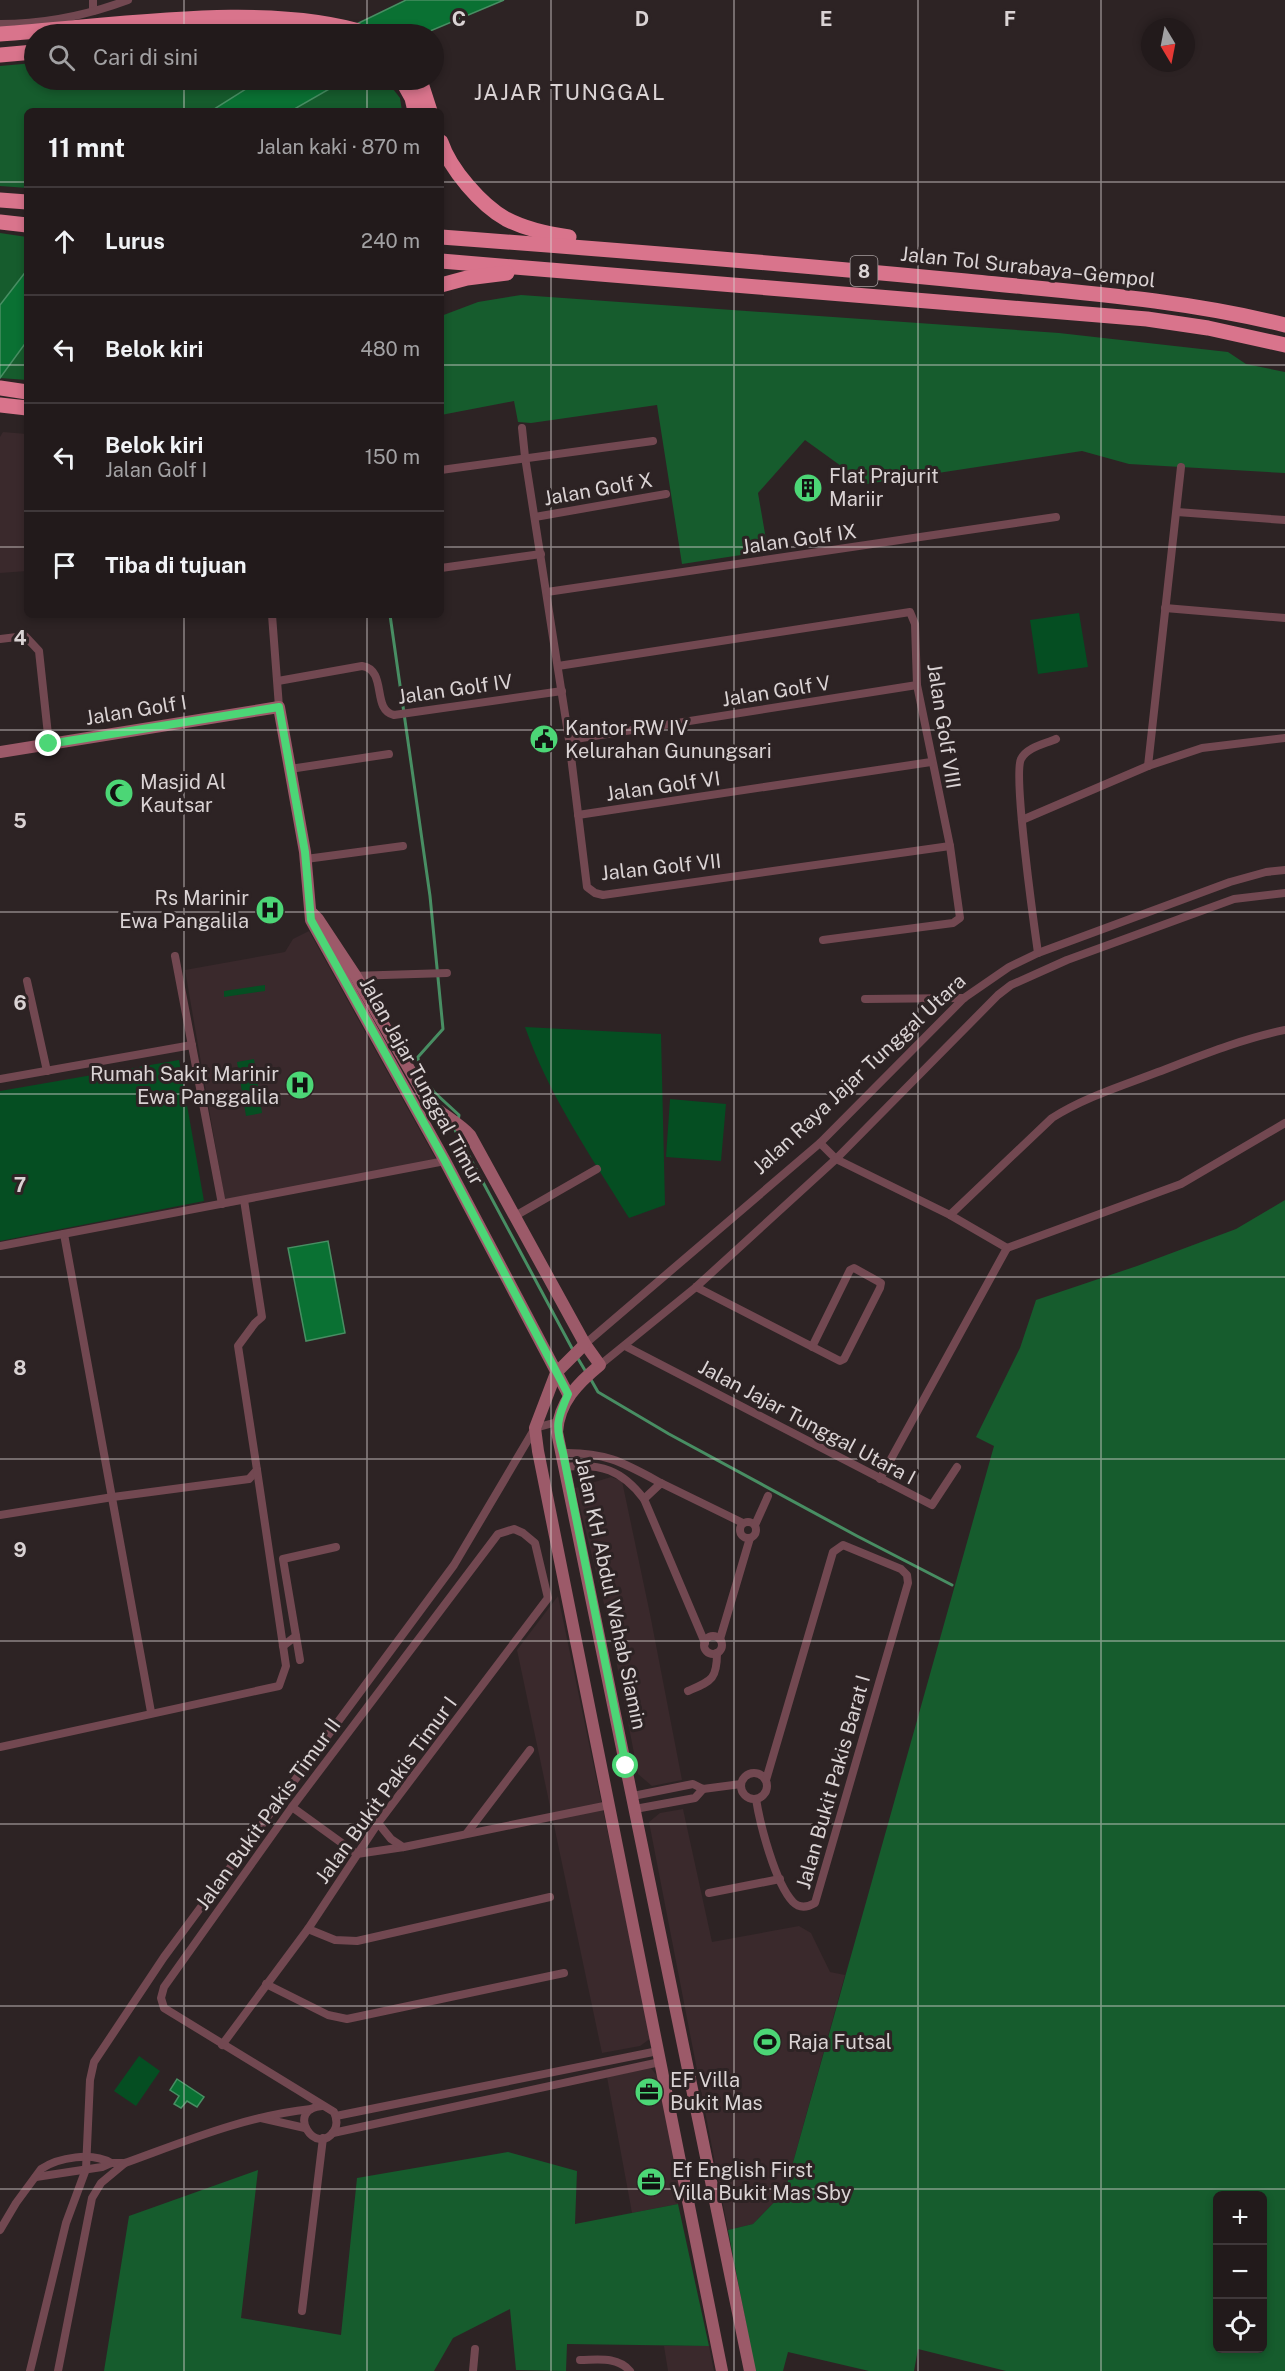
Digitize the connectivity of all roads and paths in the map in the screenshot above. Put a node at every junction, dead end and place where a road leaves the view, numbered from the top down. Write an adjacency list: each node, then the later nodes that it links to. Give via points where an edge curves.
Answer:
1 (93, 0): 3 (street)
2 (128, 0): 3 (street)
3 (93, 11): 4 (street, via 22,24)
4 (0, 24)
5 (88, 24): 6 (highway, via 272,10)
6 (337, 24)
7 (24, 31): 8 (highway)
8 (0, 34)
9 (24, 53): 10 (highway)
10 (0, 55)
11 (408, 90): 13 (highway)
12 (423, 90): 14 (highway)
13 (414, 108)
14 (429, 108)
15 (444, 148): 21 (highway, via 459,175 480,199 506,219 543,233)
16 (0, 200): 17 (highway)
17 (22, 202)
18 (5, 223): 19 (highway)
19 (24, 225)
20 (444, 237): 21 (highway, Jalan Tol Surabaya–Gempol / 8)
21 (670, 254): 25 (highway, Jalan Tol Surabaya–Gempol / 8, via 1099,295 1236,314)
22 (444, 261): 23 (highway, Jalan Tol Surabaya–Gempol / 8)
23 (629, 276): 24 (highway, via 521,271); 26 (highway, Jalan Tol Surabaya–Gempol / 8, via 1147,319)
24 (444, 284)
25 (1285, 325)
26 (1285, 345)
27 (5, 389): 28 (highway)
28 (24, 392)
29 (0, 405): 30 (highway)
30 (24, 408)
31 (522, 428): 33 (street, Jalan Golf VII)
32 (653, 441): 33 (street)
33 (525, 457): 35 (street); 38 (street, Jalan Golf VII)
34 (1181, 467): 37 (street)
35 (444, 470)
36 (666, 494): 38 (street, Jalan Golf X)
37 (1177, 512): 40 (street); 44 (street)
38 (536, 517): 41 (street, Jalan Golf VII)
39 (1056, 517): 43 (street, Jalan Golf IX)
40 (1285, 520)
41 (541, 554): 42 (street); 43 (street, Jalan Golf VII)
42 (444, 568)
43 (547, 592): 48 (street, Jalan Golf VII)
44 (1165, 608): 46 (street); 60 (street)
45 (272, 618): 49 (street)
46 (1285, 618)
47 (0, 639): 56 (street, via 25,636 39,651)
48 (558, 666): 50 (street, Jalan Golf VIII, via 906,611 912,614 915,624); 51 (street, Jalan Golf VII)
49 (278, 681): 51 (street, Jalan Golf IV, via 369,667 375,673 384,708 394,715); 52 (street)
50 (917, 685): 55 (street, Jalan Golf V); 59 (street, Jalan Golf VIII)
51 (562, 691): 55 (street, Jalan Golf VII)
52 (279, 707): 56 (main road, Jalan Golf I); 61 (main road, Jalan Jajar Tunggal Timur)
53 (1285, 738): 60 (street, via 1202,748)
54 (1056, 739): 63 (street, via 1033,748 1022,758)
55 (569, 740): 62 (street, Jalan Golf VII)
56 (49, 744): 57 (main road, Jalan Golf I)
57 (0, 752)
58 (389, 754): 61 (street)
59 (931, 762): 62 (street, Jalan Golf VI); 65 (street, Jalan Golf VIII)
60 (1148, 766): 63 (street)
61 (290, 769): 66 (main road, Jalan Jajar Tunggal Timur)
62 (578, 815): 65 (street, Jalan Golf VII, via 587,887 603,895)
63 (1022, 820): 72 (street)
64 (403, 846): 66 (street)
65 (950, 846): 71 (street, Jalan Golf VIII, via 958,921)
66 (306, 859): 75 (main road, Jalan Jajar Tunggal Timur, via 311,920)
67 (1285, 870): 68 (street, Jalan Raya Jajar Tunggal Utara)
68 (1230, 882): 70 (street); 72 (street, Jalan Raya Jajar Tunggal Utara)
69 (1285, 892): 70 (street, Jalan Raya Jajar Tunggal Utara)
70 (1234, 899): 85 (street, Jalan Raya Jajar Tunggal Utara, via 1067,960 1011,985)
71 (823, 940)
72 (1038, 953): 77 (street, Jalan Raya Jajar Tunggal Utara, via 1009,967)
73 (175, 956): 80 (street)
74 (447, 973): 75 (street)
75 (349, 977): 86 (main road, Jalan Jajar Tunggal Timur); 91 (main road, Jalan Jajar Tunggal Timur, via 427,1100 470,1135)
76 (27, 981): 81 (street)
77 (964, 998): 78 (street); 84 (street, Jalan Raya Jajar Tunggal Utara)
78 (865, 999)
79 (1285, 1030): 90 (street, via 1221,1047 1068,1108 1052,1118)
80 (192, 1045): 81 (street); 89 (street)
81 (47, 1071): 82 (street)
82 (0, 1079)
83 (1285, 1123): 94 (street, via 1181,1184)
84 (820, 1143): 85 (street); 96 (street, Jalan Raya Jajar Tunggal Utara)
85 (836, 1159): 90 (street); 95 (street, Jalan Raya Jajar Tunggal Utara)
86 (445, 1161): 88 (street); 100 (main road, Jalan Jajar Tunggal Timur)
87 (597, 1169): 91 (street)
88 (244, 1200): 89 (street); 107 (street, via 262,1317 238,1346)
89 (222, 1204): 92 (street)
90 (950, 1215): 94 (street)
91 (515, 1216): 96 (main road, Jalan Jajar Tunggal Timur)
92 (64, 1234): 93 (street); 111 (street)
93 (0, 1246)
94 (1007, 1248): 108 (street)
95 (696, 1287): 97 (street, Jalan Raya Jajar Tunggal Utara); 98 (street)
96 (583, 1346): 99 (main road, Jalan Jajar Tunggal Timur); 100 (main road, Jalan Raya Jajar Tunggal Utara)
97 (625, 1346): 99 (street, Jalan Raya Jajar Tunggal Utara); 108 (street, Jalan Jajar Tunggal Utara I)
98 (812, 1347): 98 (street, via 840,1361 844,1359 880,1283 854,1268 850,1270)
99 (597, 1367): 101 (main road, Jalan Raya Jajar Tunggal Utara)
100 (557, 1371): 101 (main road, Jalan Jajar Tunggal Timur); 103 (main road)
101 (570, 1392): 102 (main road)
102 (557, 1422): 103 (street); 104 (main road, Jalan KH Abdul Wahab Siamin)
103 (536, 1428): 127 (main road); 166 (street, via 454,1565 164,1957 94,2062)
104 (563, 1453): 105 (main road, Jalan KH Abdul Wahab Siamin); 109 (street, via 587,1452 610,1457)
105 (566, 1467): 112 (street, via 589,1465 621,1475); 126 (main road, Jalan KH Abdul Wahab Siamin)
106 (957, 1467): 108 (street, Jalan Jajar Tunggal Utara I, via 932,1505)
107 (257, 1470): 111 (street, via 249,1479); 122 (street)
108 (880, 1479)
109 (661, 1483): 112 (street); 114 (street)
110 (768, 1496): 115 (street)
111 (112, 1497): 113 (street); 128 (street)
112 (644, 1499): 121 (street)
113 (0, 1515)
114 (743, 1523): 115 (street); 116 (street, via 740,1532)
115 (754, 1525): 116 (street, via 756,1531)
116 (750, 1538): 120 (street)
117 (336, 1546): 119 (street, via 283,1559)
118 (536, 1547): 139 (street, Jalan Bukit Pakis Timur II, via 532,1539 514,1529 498,1534); 141 (street, Jalan Bukit Pakis Timur I, via 548,1598)
119 (296, 1636): 122 (street); 124 (street)
120 (720, 1639): 121 (street, via 711,1637); 123 (street, via 721,1650)
121 (705, 1643): 123 (street, via 706,1651)
122 (283, 1646): 128 (street, via 286,1666 279,1686)
123 (717, 1653): 125 (street, via 714,1676)
124 (300, 1660)
125 (688, 1691)
126 (614, 1706): 127 (main road, via 603,1713); 129 (main road, Jalan KH Abdul Wahab Siamin)
127 (591, 1710): 130 (main road)
128 (151, 1712): 131 (street)
129 (621, 1738): 130 (main road, via 608,1734); 136 (main road, Jalan KH Abdul Wahab Siamin)
130 (597, 1743): 138 (main road)
131 (0, 1746)
132 (530, 1750): 142 (street)
133 (766, 1780): 134 (street, via 752,1773 744,1776); 137 (street, via 767,1788); 145 (street, Jalan Bukit Pakis Barat I, via 833,1552 843,1545 901,1569 908,1575 908,1583 815,1903 800,1906)
134 (741, 1784): 135 (street); 137 (street, via 744,1795)
135 (704, 1789): 136 (street, via 693,1784); 140 (street, via 694,1798)
136 (633, 1796): 140 (main road, Jalan KH Abdul Wahab Siamin)
137 (756, 1799): 145 (street, Jalan Bukit Pakis Barat I, via 760,1827)
138 (609, 1804): 142 (street); 152 (main road)
139 (292, 1807): 144 (street); 151 (street, Jalan Bukit Pakis Timur II, via 164,1987 164,2008)
140 (635, 1809): 156 (main road, Jalan KH Abdul Wahab Siamin)
141 (378, 1823): 143 (street); 144 (street, Jalan Bukit Pakis Timur I)
142 (467, 1833): 143 (street)
143 (404, 1847): 144 (street)
144 (357, 1854): 148 (street, Jalan Bukit Pakis Timur I)
145 (780, 1879): 146 (street)
146 (709, 1893)
147 (550, 1897): 148 (street, via 357,1941 335,1940)
148 (308, 1929): 150 (street, Jalan Bukit Pakis Timur I)
149 (564, 1973): 150 (street, via 347,2019 328,2015)
150 (266, 1984): 151 (street, Jalan Bukit Pakis Timur I)
151 (222, 2045): 159 (street, Jalan Bukit Pakis Timur II)
152 (659, 2057): 153 (street); 155 (street); 158 (main road)
153 (591, 2065): 154 (street); 155 (street)
154 (554, 2072): 157 (street); 161 (street)
155 (594, 2077): 157 (street)
156 (690, 2079): 158 (main road); 180 (main road, Jalan KH Abdul Wahab Siamin)
157 (557, 2084): 164 (street)
158 (665, 2084): 179 (main road)
159 (322, 2106): 160 (street); 161 (street)
160 (310, 2109): 162 (street); 163 (street, via 304,2118)
161 (336, 2116): 164 (street)
162 (258, 2117): 163 (street); 168 (street)
163 (305, 2128): 165 (street, via 312,2136)
164 (333, 2133): 165 (street)
165 (323, 2138): 172 (street)
166 (86, 2158): 167 (street, via 103,2158); 169 (street); 170 (street, via 52,2163)
167 (111, 2163): 168 (street); 169 (street)
168 (125, 2163): 176 (street, via 105,2179 93,2198)
169 (86, 2169): 170 (street); 175 (street, via 66,2223)
170 (36, 2177): 171 (street)
171 (0, 2230)
172 (302, 2311)
173 (475, 2349): 177 (street)
174 (580, 2360): 178 (street, via 613,2360)
175 (30, 2371)
176 (58, 2371)
177 (473, 2371)
178 (630, 2371)
179 (722, 2371)
180 (750, 2371)

